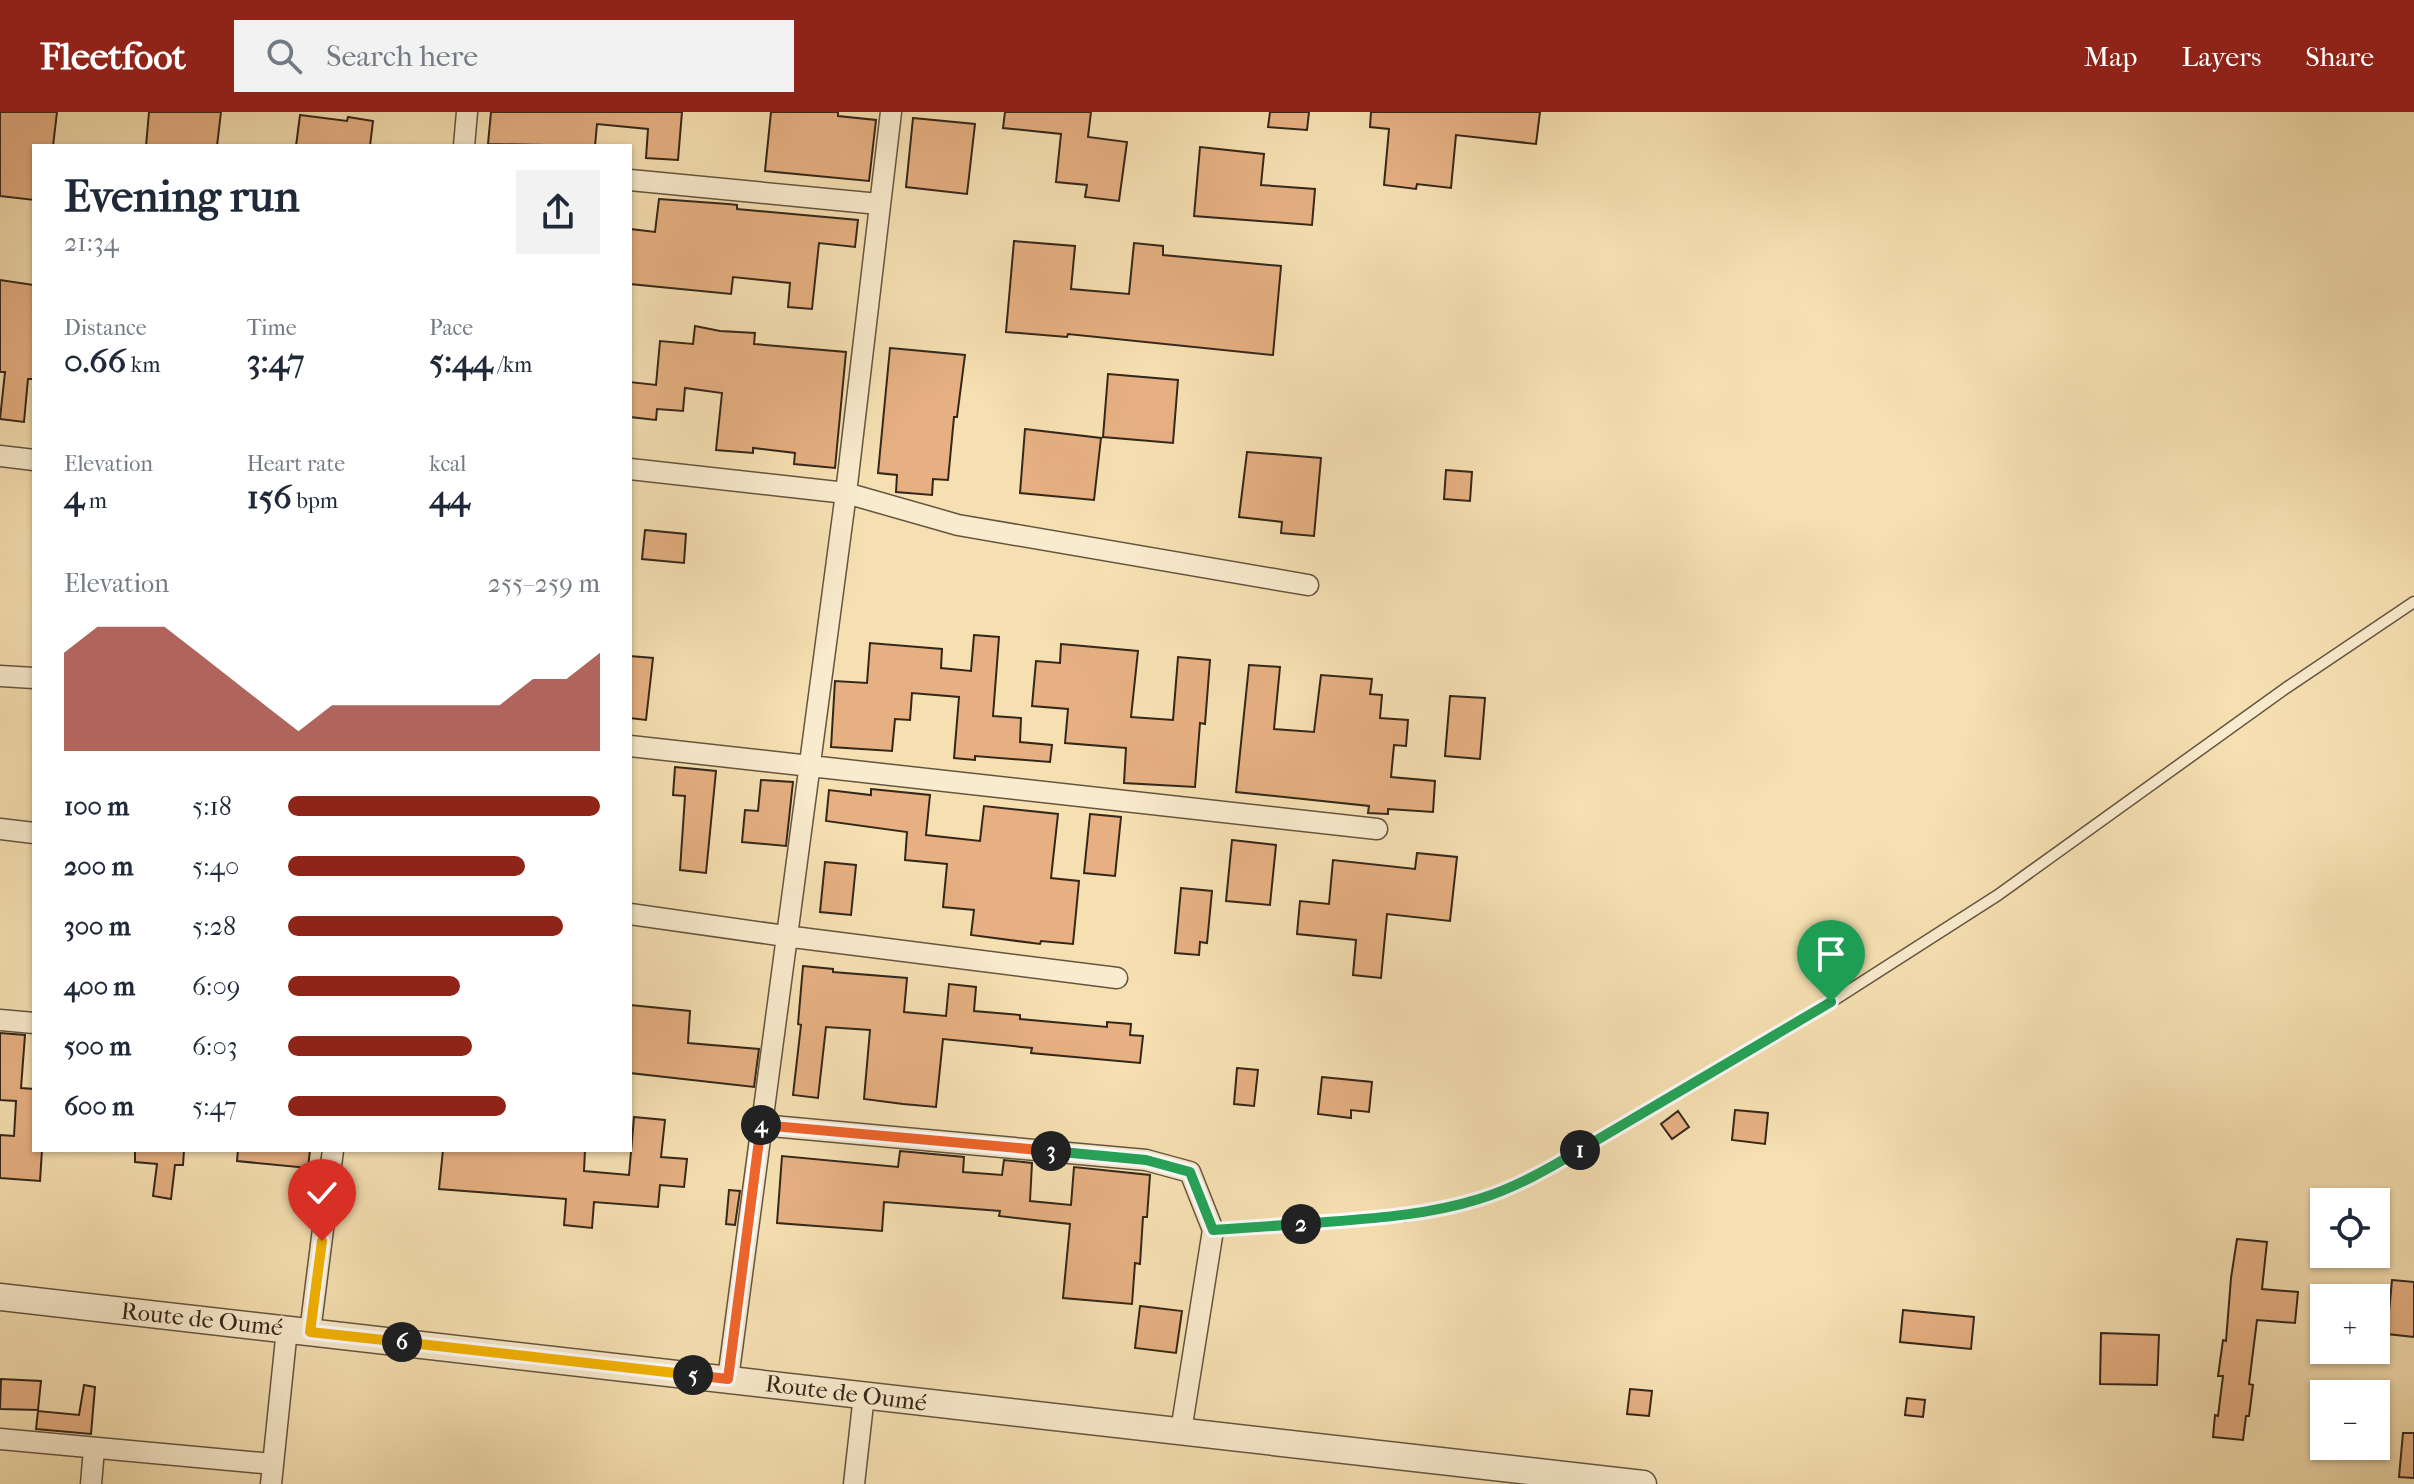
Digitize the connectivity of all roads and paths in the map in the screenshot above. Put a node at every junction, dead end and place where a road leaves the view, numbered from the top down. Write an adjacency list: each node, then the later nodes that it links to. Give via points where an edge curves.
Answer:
1 (467, 112): 3 (street)
2 (891, 112): 5 (street)
3 (464, 144)
4 (632, 180): 5 (street)
5 (879, 204): 9 (street)
6 (0, 456): 7 (street)
7 (32, 460)
8 (632, 469): 9 (street)
9 (846, 493): 10 (street, via 958,525); 15 (street)
10 (1308, 585)
11 (2414, 602): 26 (lane, via 1998,895 1831,1002 1535,1176 1480,1199 1405,1216)
12 (0, 676): 13 (street)
13 (32, 678)
14 (632, 746): 15 (street)
15 (810, 767): 17 (street); 20 (street)
16 (0, 829): 18 (street)
17 (1377, 829)
18 (32, 833)
19 (632, 914): 20 (street)
20 (785, 936): 21 (street); 24 (street)
21 (1117, 978)
22 (0, 1020): 23 (street)
23 (32, 1023)
24 (761, 1125): 26 (street, via 1146,1160 1190,1172); 29 (street)
25 (333, 1152): 28 (street)
26 (1213, 1230): 31 (street)
27 (0, 1297): 28 (street, Route de Oumé)
28 (298, 1330): 29 (street, Route de Oumé); 34 (street)
29 (728, 1379): 30 (street, Route de Oumé)
30 (864, 1395): 31 (street, Route de Oumé); 36 (street)
31 (1181, 1431): 37 (street, Route de Oumé)
32 (0, 1439): 33 (street)
33 (94, 1449): 34 (street); 35 (street)
34 (272, 1474)
35 (91, 1484)
36 (854, 1484)
37 (1643, 1484)

